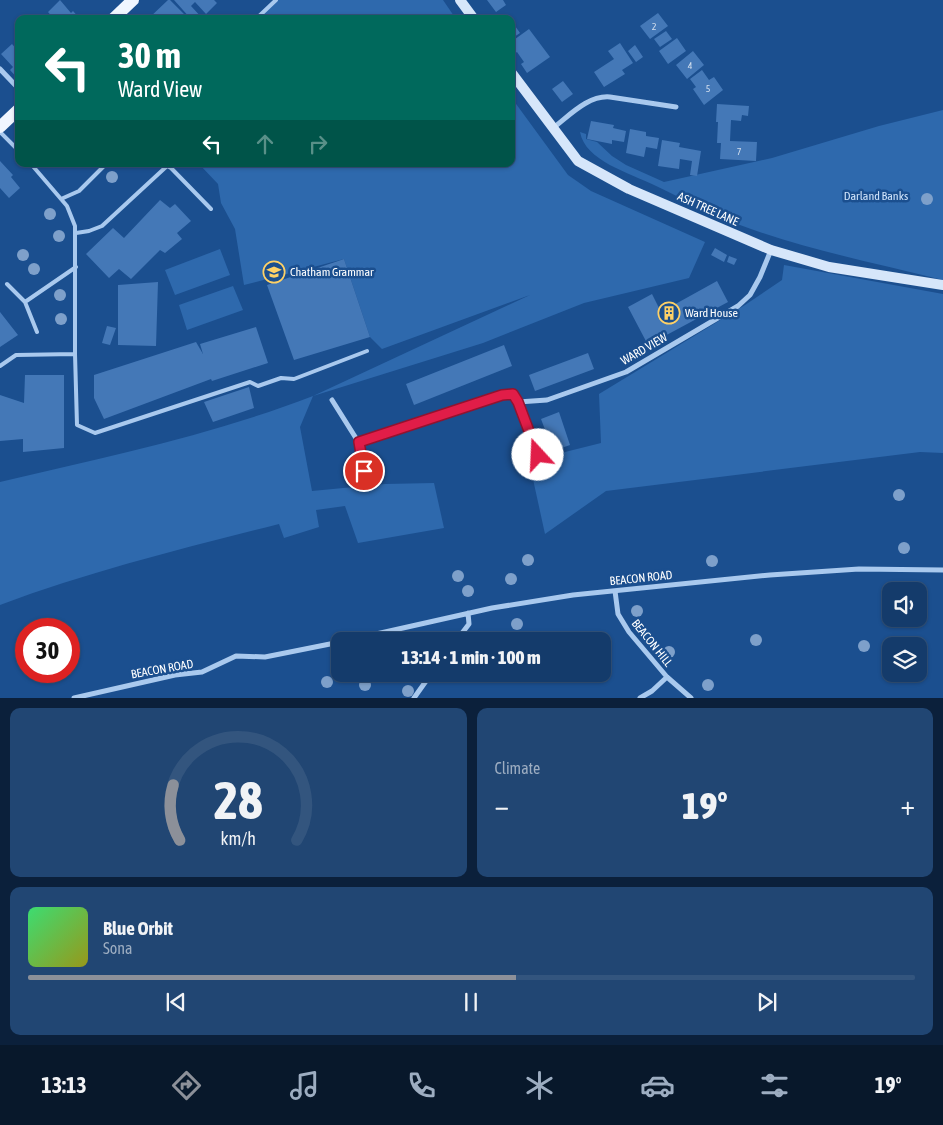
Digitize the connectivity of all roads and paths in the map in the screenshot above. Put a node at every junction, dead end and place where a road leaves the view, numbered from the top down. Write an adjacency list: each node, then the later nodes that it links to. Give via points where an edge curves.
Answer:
1 (132, 0): 4 (main road)
2 (276, 0): 5 (lane)
3 (460, 0): 6 (street)
4 (117, 15)
5 (260, 15)
6 (471, 15)
7 (0, 69): 9 (street)
8 (515, 77): 13 (street, ASH TREE LANE)
9 (15, 85)
10 (676, 107): 13 (street, via 600,97 589,101)
11 (15, 113): 12 (main road)
12 (0, 127)
13 (553, 128): 23 (street, ASH TREE LANE, via 578,162 630,189)
14 (0, 132): 15 (lane)
15 (15, 147)
16 (34, 167): 20 (lane)
17 (103, 167): 20 (lane, via 79,192)
18 (166, 167): 22 (lane, via 102,226)
19 (169, 167): 21 (lane)
20 (61, 199): 22 (lane)
21 (210, 209)
22 (76, 233): 24 (lane)
23 (771, 250): 26 (street, ASH TREE LANE, via 829,267); 33 (street, WARD VIEW, via 750,295 738,306 626,372 547,400)
24 (76, 267): 27 (lane); 30 (lane)
25 (7, 284): 27 (lane)
26 (943, 285)
27 (24, 302): 28 (lane)
28 (37, 332)
29 (367, 351): 30 (lane, via 294,379 281,378 258,386 250,382 95,433 77,425)
30 (75, 354): 31 (lane, via 16,355)
31 (0, 366)
32 (332, 400): 34 (street)
33 (518, 402): 34 (street, WARD VIEW, via 513,394 502,395); 35 (street)
34 (359, 442): 36 (street)
35 (538, 455)
36 (364, 471)
37 (943, 570): 38 (street, BEACON ROAD, via 859,569)
38 (615, 591): 39 (street, BEACON ROAD, via 536,600); 43 (street, BEACON HILL, via 620,619)
39 (468, 613): 40 (street, BEACON ROAD); 41 (street, via 469,624)
40 (385, 632)
41 (463, 632)
42 (331, 644): 45 (street, BEACON ROAD, via 265,657 236,656 202,672 174,675)
43 (667, 678): 47 (street); 48 (street, BEACON HILL)
44 (425, 682): 46 (street)
45 (74, 698)
46 (414, 698)
47 (640, 698)
48 (691, 698)

